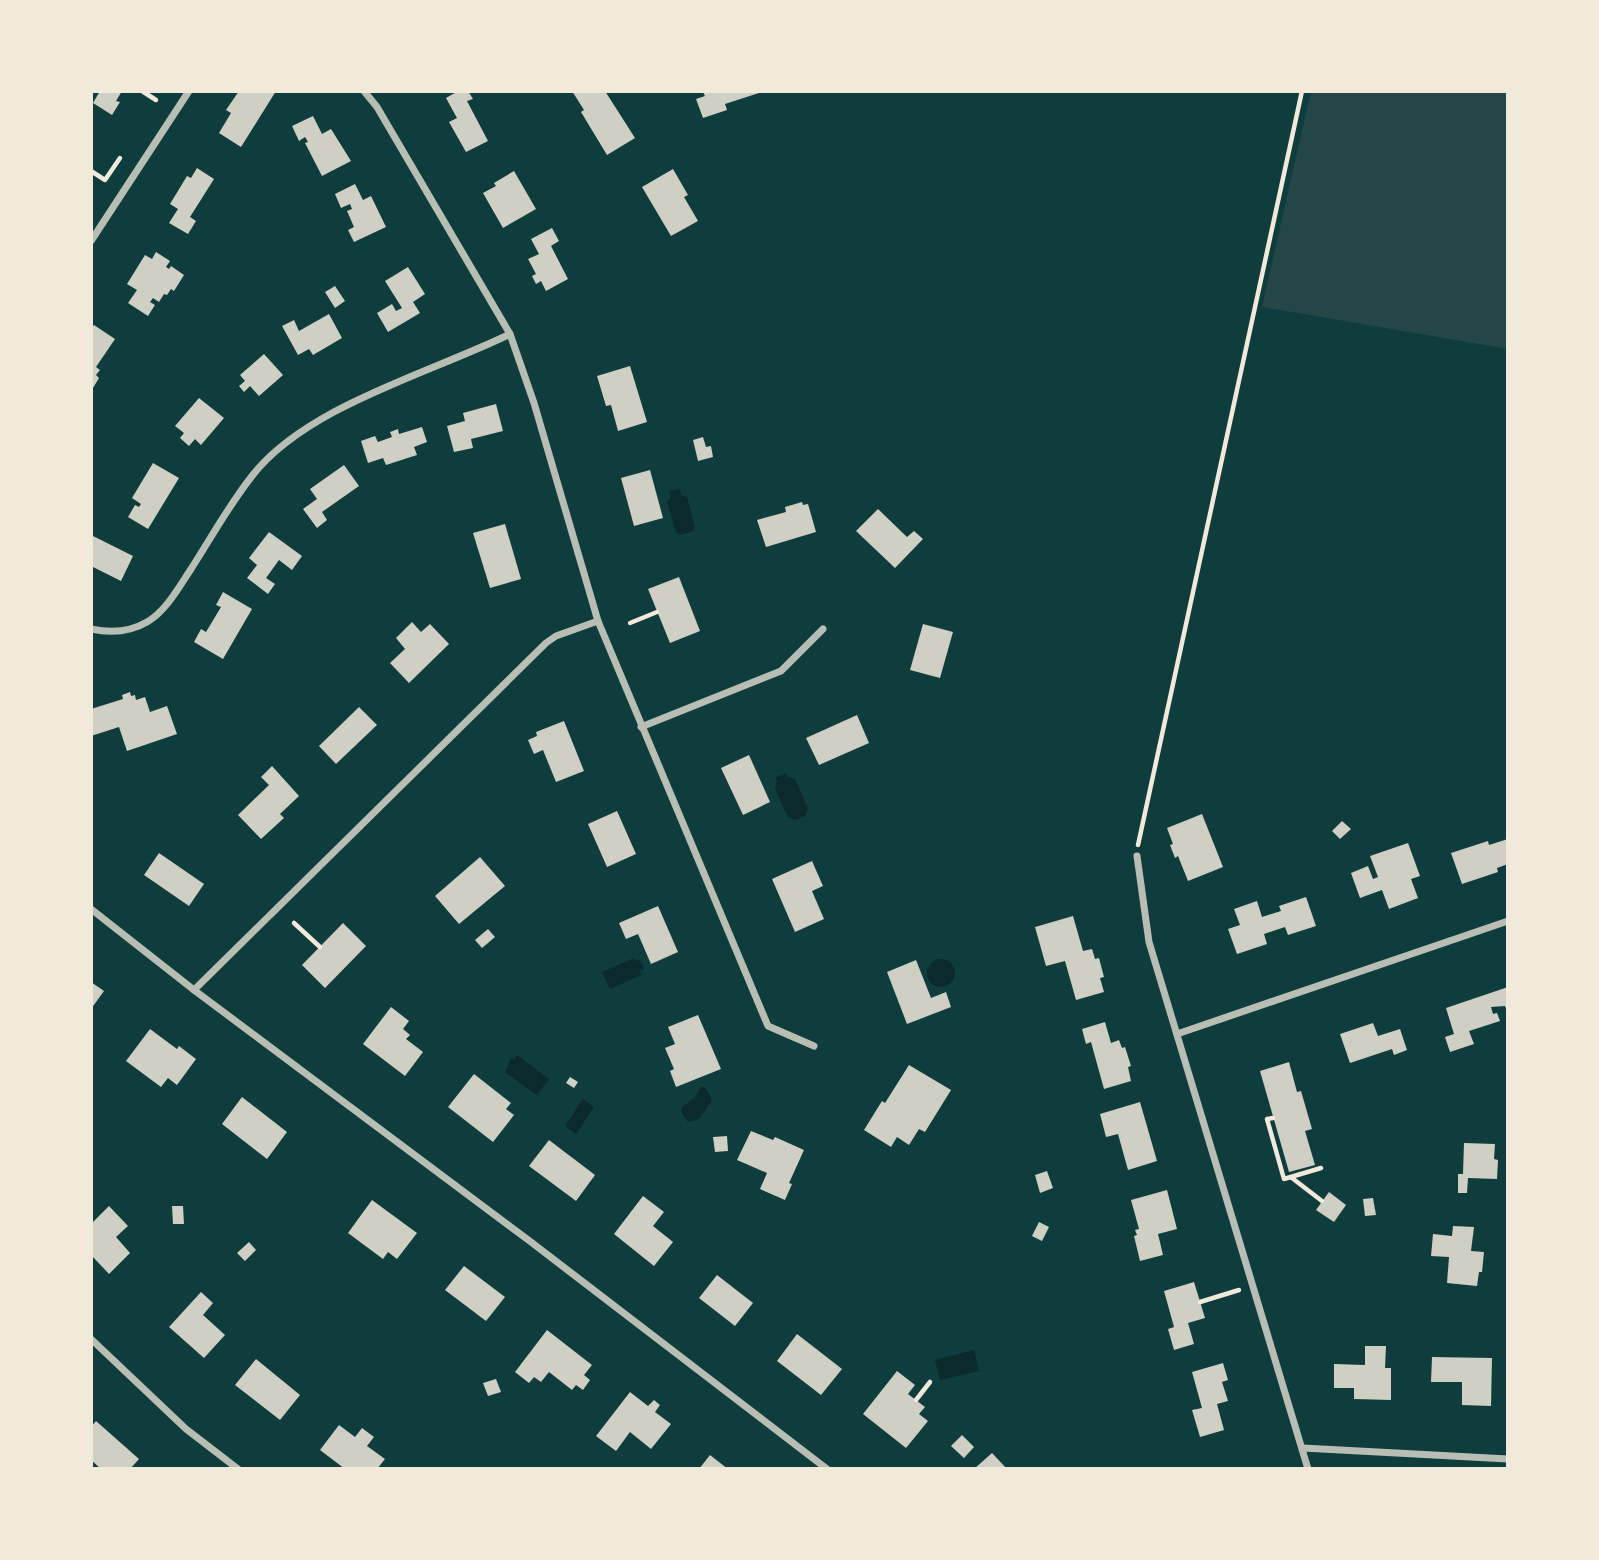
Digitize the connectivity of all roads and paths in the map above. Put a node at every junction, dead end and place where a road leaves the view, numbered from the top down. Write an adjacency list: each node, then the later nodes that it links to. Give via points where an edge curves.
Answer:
1 (142, 91): 5 (path)
2 (189, 91): 8 (street)
3 (364, 91): 9 (street)
4 (1302, 91): 16 (path)
5 (156, 100)
6 (120, 158): 7 (path, via 105,180)
7 (91, 171)
8 (91, 241)
9 (510, 334): 11 (street); 13 (street, via 350,404 307,428 252,475 172,598 150,621 131,629)
10 (657, 612): 12 (path)
11 (598, 621): 15 (street); 21 (street, via 546,643)
12 (630, 623)
13 (91, 629)
14 (822, 629): 15 (street, via 781,671)
15 (641, 727): 23 (street, via 768,1026)
16 (1137, 856): 22 (street, via 1149,942)
17 (91, 909): 21 (street)
18 (1508, 921): 22 (street)
19 (294, 923): 20 (path)
20 (320, 947)
21 (194, 990): 36 (street)
22 (1177, 1034): 28 (street)
23 (814, 1046)
24 (1273, 1118): 26 (path, via 1267,1119 1284,1179)
25 (1321, 1168): 26 (path)
26 (1291, 1177): 27 (path)
27 (1322, 1201)
28 (1254, 1286): 29 (path); 33 (street)
29 (1200, 1302)
30 (91, 1339): 35 (street, via 186,1429)
31 (930, 1382): 32 (path)
32 (916, 1400)
33 (1303, 1448): 34 (street); 37 (street)
34 (1508, 1459)
35 (238, 1469)
36 (827, 1469)
37 (1308, 1469)

